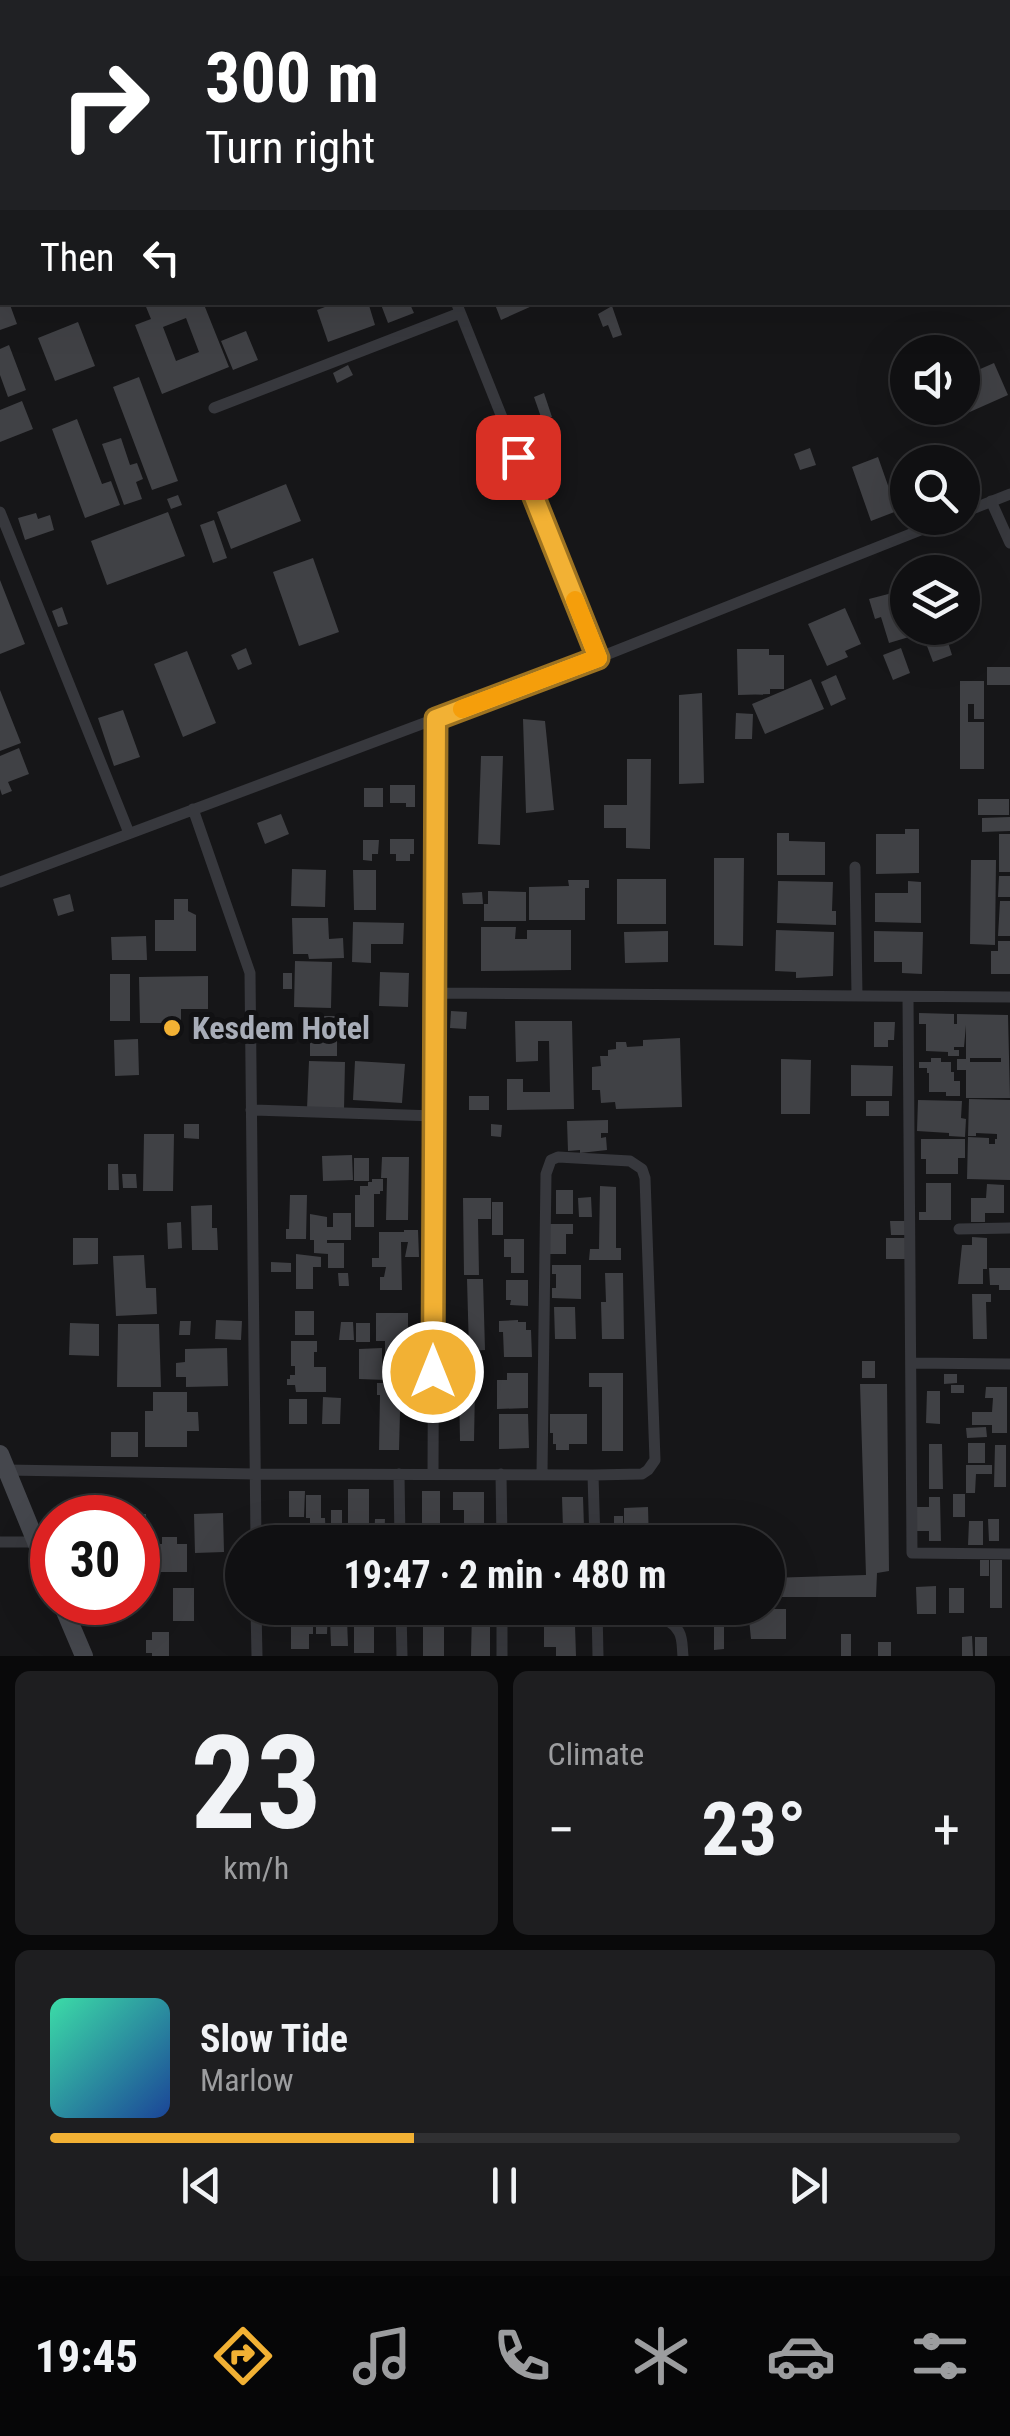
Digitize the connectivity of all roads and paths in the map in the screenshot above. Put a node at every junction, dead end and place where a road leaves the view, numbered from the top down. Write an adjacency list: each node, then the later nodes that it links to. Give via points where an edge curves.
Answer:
1 (458, 308): 2 (street); 9 (street)
2 (214, 408)
3 (1010, 494): 4 (street)
4 (991, 502): 5 (street); 8 (street)
5 (980, 506)
6 (0, 512): 12 (street)
7 (908, 535): 9 (street)
8 (1010, 543)
9 (598, 658): 10 (street)
10 (436, 719): 11 (street); 15 (street)
11 (193, 809): 12 (street); 19 (street, via 250,973)
12 (129, 833): 14 (street)
13 (855, 867): 16 (street)
14 (0, 882)
15 (435, 993): 16 (street); 20 (street)
16 (857, 996): 17 (street)
17 (908, 997): 18 (street); 23 (street)
18 (1010, 997)
19 (251, 1110): 20 (street); 26 (street)
20 (434, 1116): 28 (street)
21 (1010, 1228): 22 (street)
22 (959, 1230)
23 (911, 1363): 24 (street); 39 (street, via 912,1553)
24 (1010, 1364)
25 (3, 1462): 26 (street); 36 (street)
26 (255, 1474): 27 (street); 32 (street)
27 (399, 1474): 28 (street); 33 (street)
28 (433, 1474): 29 (street)
29 (501, 1474): 30 (street); 34 (street)
30 (542, 1474): 31 (street); 31 (street, via 546,1174 558,1157 630,1161 645,1178 655,1460 642,1474)
31 (593, 1475): 35 (street)
32 (256, 1525)
33 (400, 1525)
34 (502, 1525)
35 (594, 1525)
36 (30, 1527)
37 (0, 1542): 38 (street)
38 (30, 1542)
39 (1010, 1554)
40 (71, 1625): 46 (street)
41 (256, 1625): 47 (street)
42 (402, 1625): 48 (street)
43 (502, 1625): 49 (street)
44 (597, 1625): 50 (street)
45 (672, 1625): 51 (street, via 681,1635)
46 (84, 1656)
47 (257, 1656)
48 (402, 1656)
49 (502, 1656)
50 (598, 1656)
51 (683, 1656)

